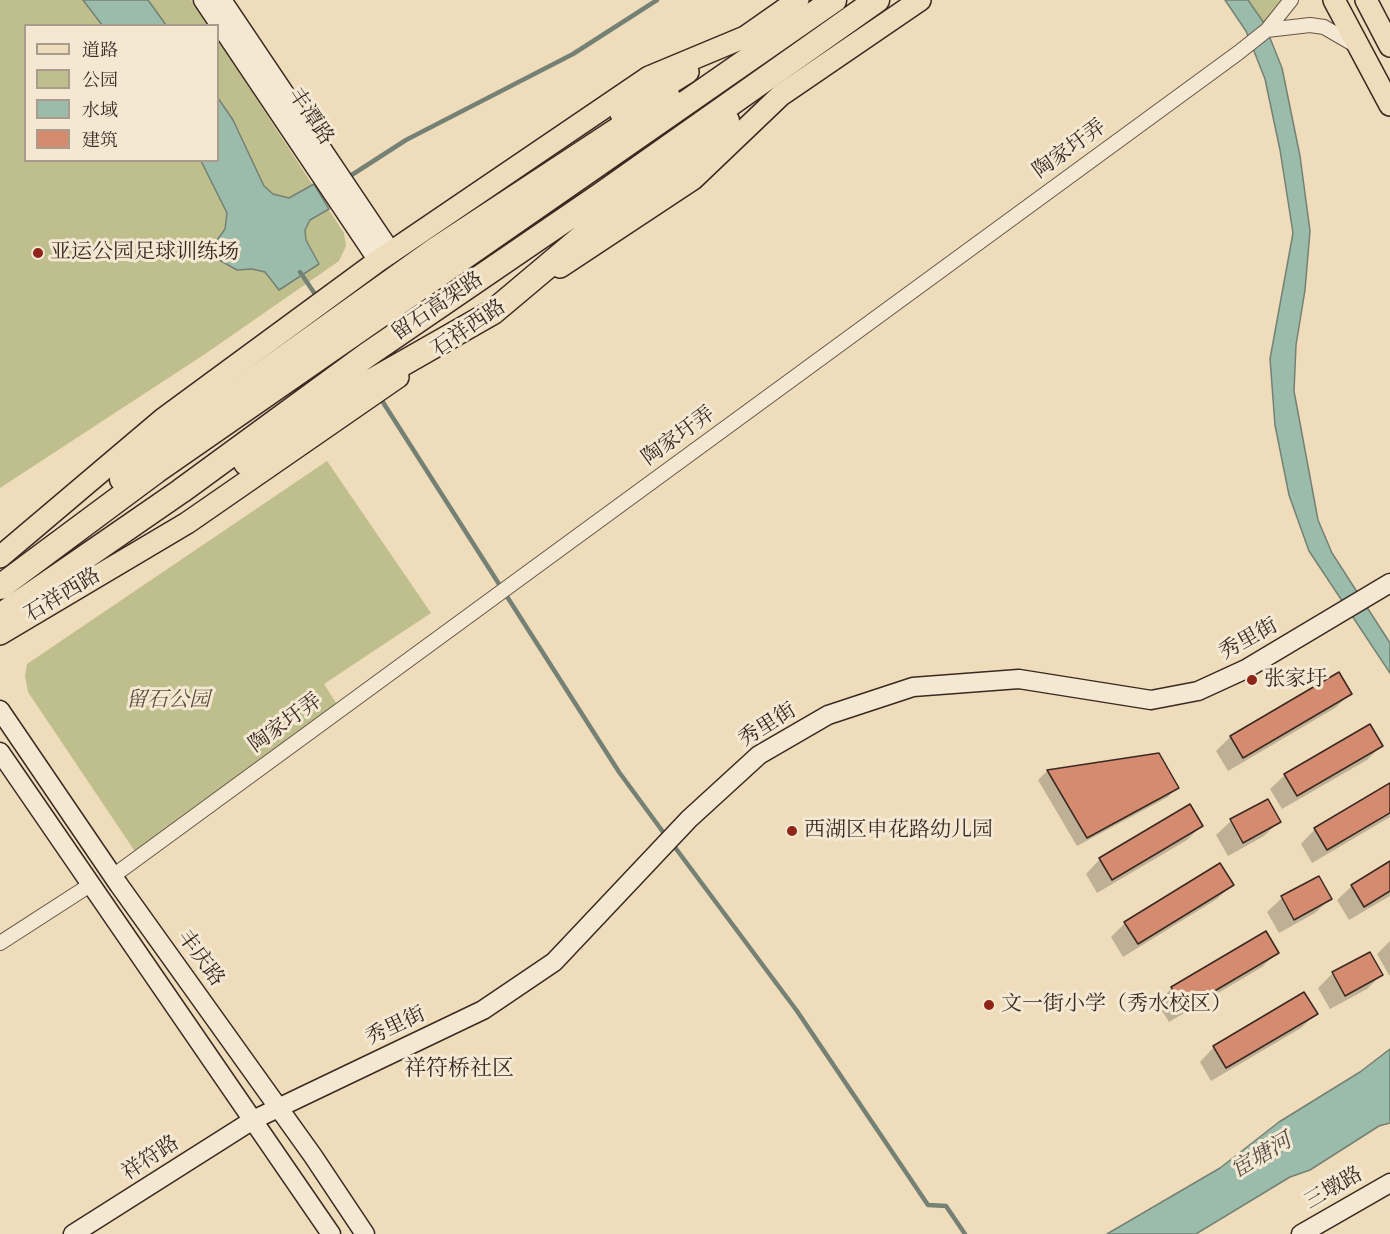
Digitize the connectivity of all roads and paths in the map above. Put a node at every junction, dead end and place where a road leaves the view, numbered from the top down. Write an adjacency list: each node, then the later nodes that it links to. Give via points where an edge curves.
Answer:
1 (203, 0): 16 (street, 丰潭路)
2 (222, 0): 16 (street, 丰潭路)
3 (798, 0): 11 (main road)
4 (834, 0): 11 (highway, 留石高架路)
5 (877, 0): 14 (highway, 留石高架路)
6 (920, 0): 18 (main road, 石祥西路, via 781,95 693,179)
7 (1290, 0): 10 (street, 陶家圩弄)
8 (1334, 0): 13 (main road)
9 (1366, 0): 12 (main road)
10 (1267, 30): 13 (street, 陶家圩弄, via 1310,24 1324,27); 31 (street, 陶家圩弄)
11 (755, 43): 17 (main road, via 649,77); 19 (highway, 留石高架路); 19 (highway, via 537,182 383,288)
12 (1390, 46)
13 (1359, 47): 15 (main road)
14 (782, 67): 18 (highway, via 696,151 631,196); 19 (highway, 留石高架路)
15 (1390, 105)
16 (330, 176): 17 (street, 丰潭路)
17 (385, 257): 19 (main road)
18 (493, 312): 21 (highway)
19 (346, 324): 20 (highway); 22 (highway, 留石高架路, via 288,380); 23 (highway, 留石高架路, via 303,402)
20 (303, 333): 22 (highway); 24 (main road, via 164,419)
21 (349, 402): 23 (highway); 28 (main road, 石祥西路, via 187,523)
22 (151, 463): 26 (highway)
23 (177, 502): 27 (highway)
24 (0, 557)
25 (1390, 582): 34 (street, 秀里街, via 1246,669 1198,691 1152,700 1019,679 913,687 828,715 759,755 729,781 554,962 483,1010)
26 (0, 587)
27 (0, 616)
28 (0, 634)
29 (0, 710): 31 (street, 丰庆路)
30 (0, 752): 32 (street)
31 (113, 876): 34 (street, 丰庆路)
32 (90, 885): 33 (street); 35 (street)
33 (0, 943)
34 (278, 1106): 35 (street, 秀里街); 39 (street, 丰庆路)
35 (253, 1120): 37 (street, 祥符路); 38 (street)
36 (1390, 1183): 40 (street, 三墩路)
37 (73, 1234)
38 (331, 1234)
39 (365, 1234)
40 (1301, 1234)

